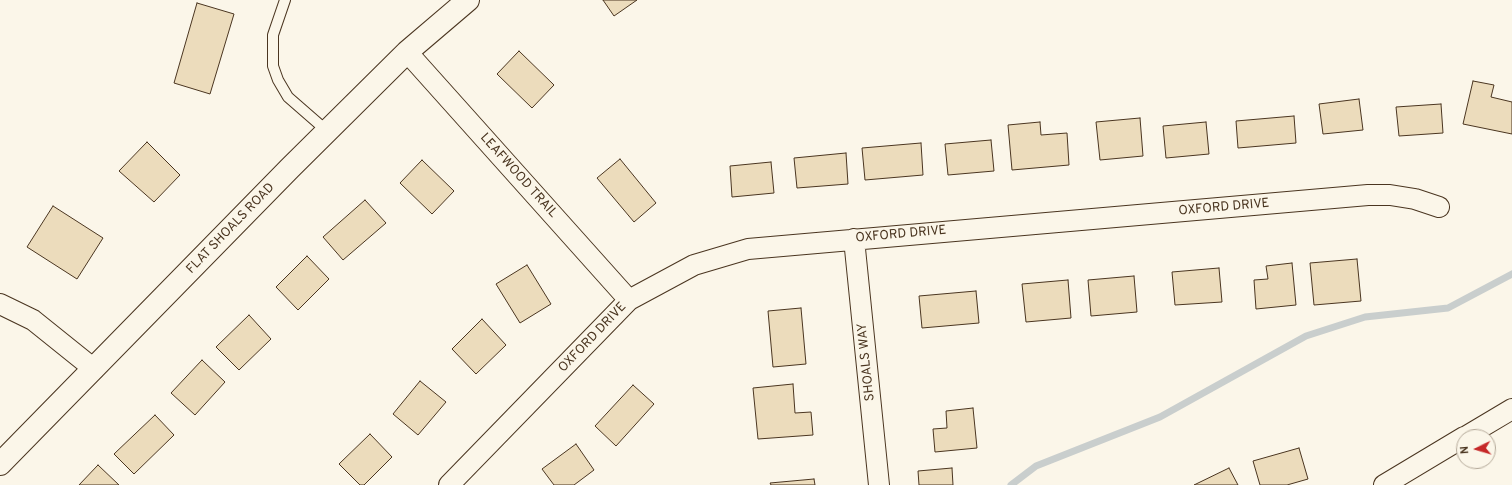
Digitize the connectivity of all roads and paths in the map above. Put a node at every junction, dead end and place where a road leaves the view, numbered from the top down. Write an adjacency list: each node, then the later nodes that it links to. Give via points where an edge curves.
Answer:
1 (285, 0): 4 (lane, via 272,35 273,66 288,97)
2 (468, 0): 3 (main road, FLAT SHOALS ROAD)
3 (407, 52): 4 (main road, FLAT SHOALS ROAD); 7 (street, LEAFWOOD TRAIL)
4 (328, 131): 9 (main road, FLAT SHOALS ROAD)
5 (1439, 207): 6 (street, OXFORD DRIVE, via 1415,199 1368,195)
6 (854, 239): 7 (street, OXFORD DRIVE, via 748,249 694,265); 15 (street, SHOALS WAY)
7 (629, 300): 14 (street, OXFORD DRIVE)
8 (0, 304): 9 (street, via 33,320)
9 (94, 369): 13 (main road, FLAT SHOALS ROAD)
10 (1512, 409): 11 (street)
11 (1478, 429)
12 (1456, 442): 16 (street)
13 (0, 464)
14 (449, 485)
15 (879, 485)
16 (1384, 485)

